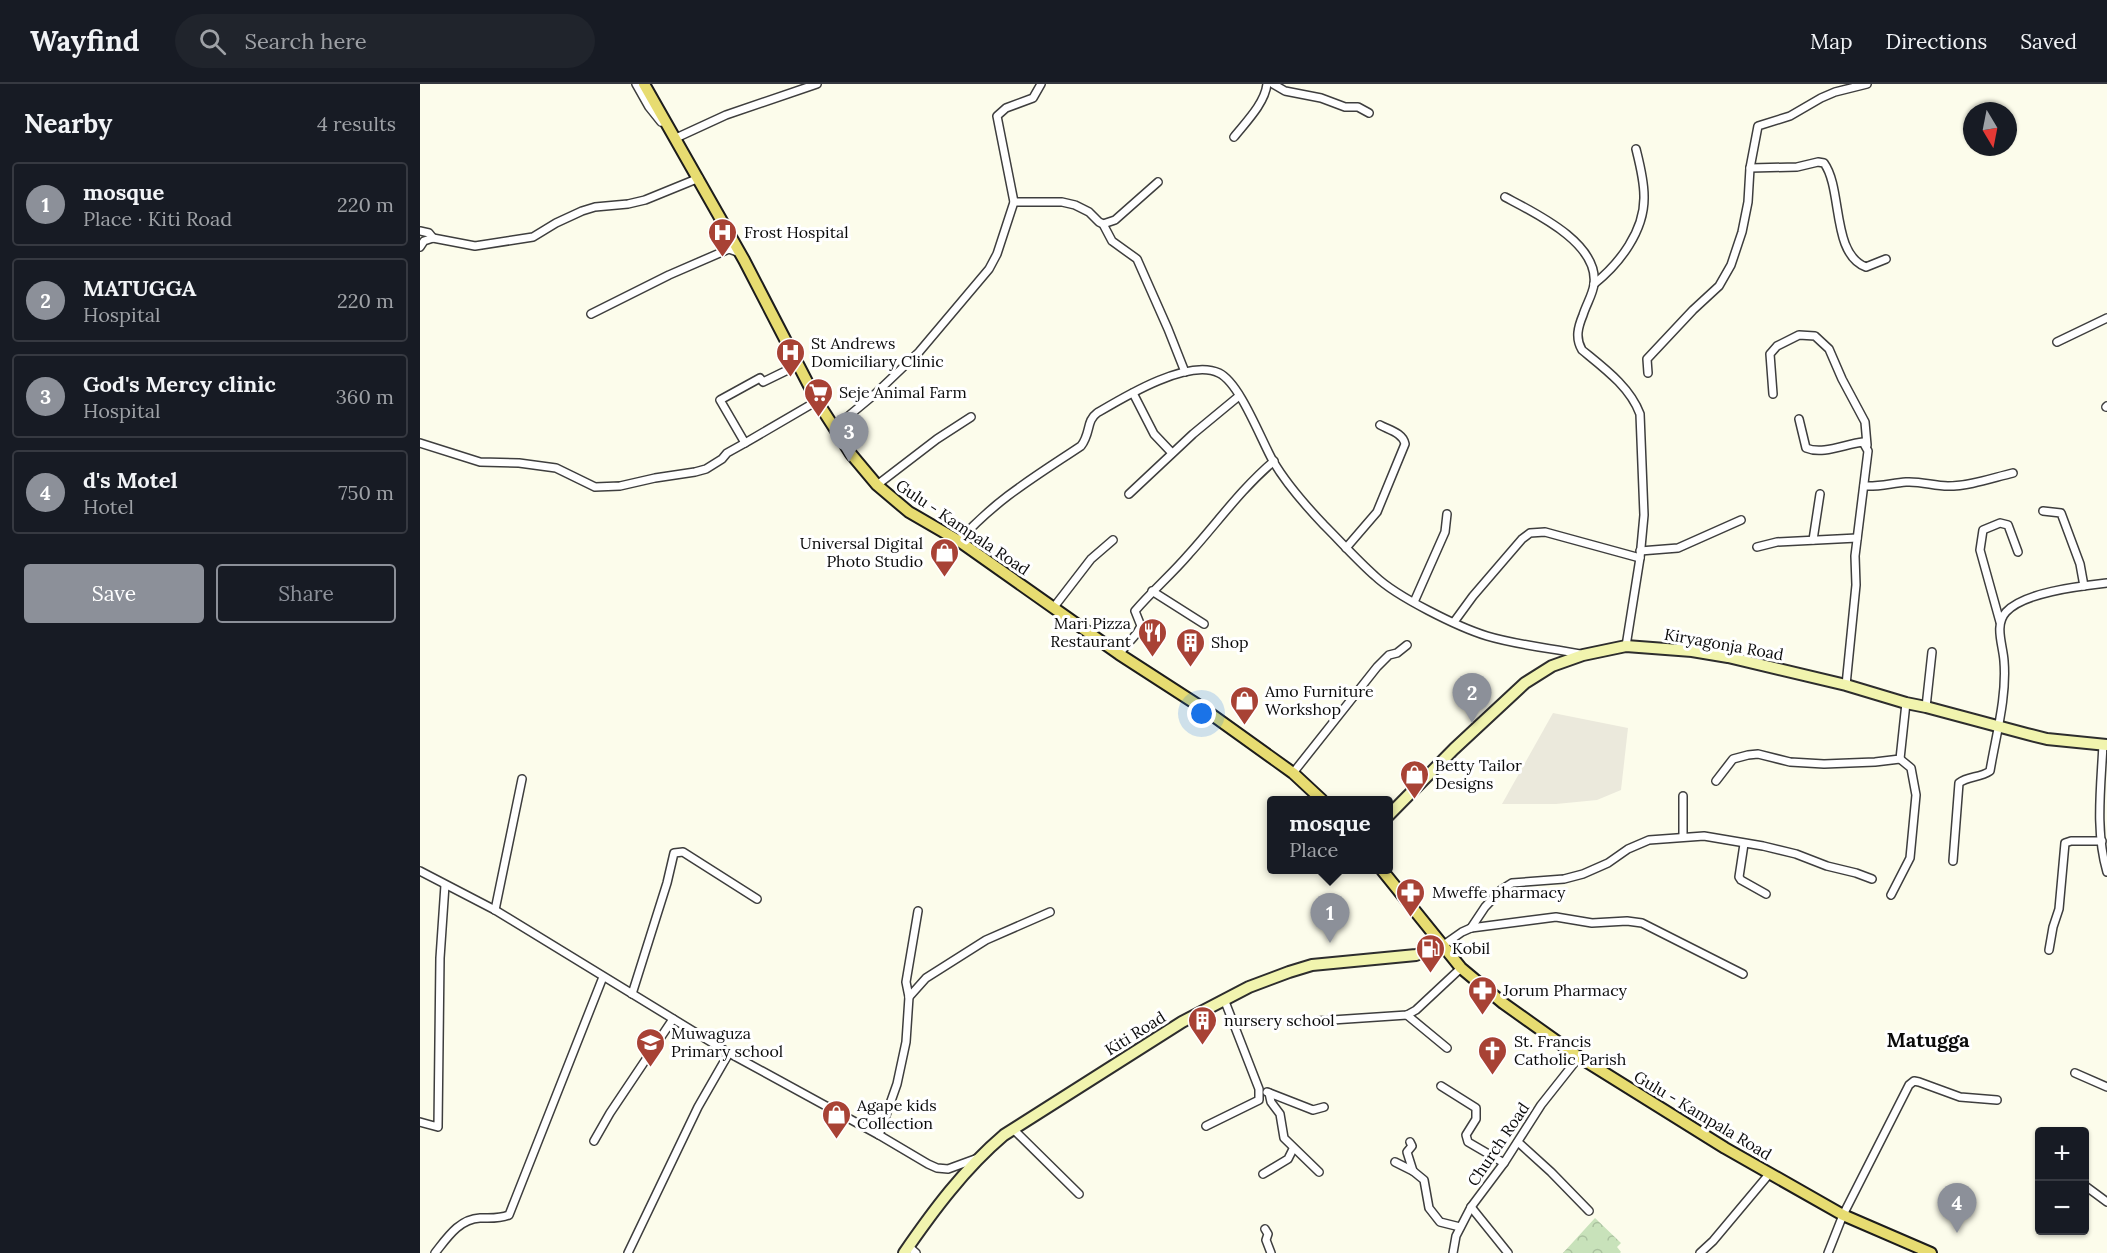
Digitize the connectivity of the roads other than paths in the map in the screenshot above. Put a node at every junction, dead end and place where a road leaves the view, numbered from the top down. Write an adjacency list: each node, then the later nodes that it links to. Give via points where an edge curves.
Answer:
1 (636, 84): 9 (street, via 649,107)
2 (644, 84): 9 (main road, Gulu - Kampala Road)
3 (817, 84): 9 (street)
4 (1041, 84): 16 (street, via 1033,98 1006,108 997,116)
5 (1267, 84): 10 (street, via 1266,93)
6 (1273, 84): 8 (street, via 1285,91 1358,107)
7 (1867, 84): 12 (street, via 1835,92 1790,116 1758,126)
8 (1369, 113)
9 (673, 134): 13 (main road, Gulu - Kampala Road)
10 (1234, 136)
11 (1636, 149): 23 (street, via 1645,199 1642,215 1623,255)
12 (1750, 168): 22 (street, via 1824,163 1831,178 1842,235 1858,264 1866,267); 29 (street, via 1748,202 1731,265 1719,286 1647,359)
13 (699, 178): 19 (street, via 645,200 582,211 533,237 475,246); 21 (main road, Gulu - Kampala Road)
14 (1158, 182): 17 (street, via 1115,220)
15 (1505, 197): 23 (street, via 1547,219 1573,239 1590,263)
16 (1014, 202): 17 (street, via 1076,204); 37 (street, via 989,269 919,352)
17 (1103, 224): 28 (street, via 1112,241 1137,259)
18 (420, 231): 19 (street)
19 (433, 238): 20 (street)
20 (420, 247)
21 (740, 253): 24 (street, via 729,249); 27 (main road, Gulu - Kampala Road)
22 (1886, 259)
23 (1594, 284): 58 (street, via 1578,329 1578,343 1628,392 1640,414 1644,515)
24 (591, 314)
25 (2107, 318): 26 (street)
26 (2056, 342)
27 (798, 365): 33 (main road, Gulu - Kampala Road); 39 (street, via 763,382 760,378 720,400)
28 (1185, 372): 30 (street); 32 (street, via 1196,369 1220,373)
29 (1648, 373)
30 (1133, 393): 41 (street, via 1154,434); 54 (street, via 1092,416 1081,446 1010,492)
31 (1773, 394): 40 (street, via 1770,354 1777,346 1800,335 1815,336 1829,349 1865,423)
32 (1239, 396): 41 (street); 42 (street)
33 (817, 401): 37 (main road, Gulu - Kampala Road); 39 (street)
34 (971, 417): 44 (street)
35 (1799, 418): 40 (street, via 1806,448 1812,451 1863,442)
36 (1380, 425): 56 (street, via 1399,434 1405,444 1377,512)
37 (834, 428): 44 (main road, Gulu - Kampala Road)
38 (420, 443): 39 (street, via 480,462 556,468 595,487 620,486 706,469)
39 (745, 443)
40 (1867, 447): 45 (street)
41 (1172, 453): 46 (street)
42 (1274, 461): 56 (street, via 1299,498); 61 (street)
43 (2013, 473): 45 (street, via 1966,485 1903,482)
44 (877, 485): 54 (main road, Gulu - Kampala Road, via 909,512)
45 (1864, 486): 51 (street)
46 (1129, 494)
47 (1820, 494): 53 (street)
48 (2043, 511): 60 (street, via 2061,513)
49 (1447, 514): 62 (street, via 1444,532)
50 (1741, 520): 58 (street, via 1678,548)
51 (1857, 538): 53 (street); 72 (street)
52 (1113, 540): 63 (street, via 1091,559)
53 (1813, 540): 55 (street)
54 (959, 541): 63 (main road, Gulu - Kampala Road)
55 (1757, 547)
56 (1346, 548): 62 (street, via 1376,577)
57 (2018, 552): 65 (street, via 2008,525 2000,523 1983,530 1980,549)
58 (1640, 555): 64 (street, via 1545,532 1530,533); 68 (street)
59 (2107, 583): 60 (street)
60 (2084, 586): 65 (street, via 2025,600 2004,613)
61 (1152, 591): 66 (street); 70 (street, via 1135,611 1141,626)
62 (1414, 602): 64 (street)
63 (1054, 607): 70 (main road, Gulu - Kampala Road)
64 (1454, 622): 71 (street, via 1485,635)
65 (2000, 622): 75 (street, via 2004,694)
66 (1204, 624)
67 (1407, 645): 78 (street, via 1377,667)
68 (1626, 646): 71 (street, Kiryagonja Road); 72 (street, Kiryagonja Road, via 1701,652)
69 (1932, 652): 74 (street)
70 (1119, 654): 78 (main road, Gulu - Kampala Road)
71 (1583, 655): 83 (street, Kiryagonja Road, via 1552,666 1525,683)
72 (1846, 685): 73 (street, Kiryagonja Road)
73 (1906, 703): 74 (street, Kiryagonja Road); 77 (street)
74 (1926, 707): 75 (street, Kiryagonja Road)
75 (1998, 727): 76 (street, Kiryagonja Road, via 2047,739); 87 (street, via 1990,771 1959,783)
76 (2105, 745): 85 (street, via 2099,811)
77 (1900, 759): 80 (street, via 1824,764 1748,755 1733,759); 94 (street, via 1911,768 1916,795 1910,858)
78 (1293, 774): 81 (main road, Gulu - Kampala Road)
79 (522, 778): 96 (street)
80 (1716, 781)
81 (1317, 796)
82 (1683, 796): 84 (street)
83 (1393, 812)
84 (1683, 836): 86 (street); 99 (street, via 1648,840 1584,874 1512,883 1485,907)
85 (2102, 841): 89 (street); 101 (street, via 2065,843 2059,909)
86 (1744, 844): 91 (street, via 1784,850); 93 (street, via 1739,877)
87 (1953, 861)
88 (420, 871): 92 (street)
89 (2107, 872)
90 (1385, 874): 100 (main road, Gulu - Kampala Road)
91 (1872, 879)
92 (445, 885): 96 (street); 121 (street, via 438,1127)
93 (1766, 894)
94 (1890, 895)
95 (757, 899): 105 (street, via 683,852 674,853)
96 (495, 910): 104 (street)
97 (918, 911): 106 (street, via 906,982)
98 (1050, 912): 106 (street, via 986,940 926,978)
99 (1471, 928): 100 (street); 103 (street, via 1556,917 1642,923)
100 (1442, 946): 102 (main road, Gulu - Kampala Road); 107 (street, Kiti Road, via 1416,955 1312,965)
101 (2049, 950)
102 (1461, 968): 108 (street); 113 (main road, Gulu - Kampala Road)
103 (1743, 974)
104 (603, 977): 105 (street); 145 (street, via 509,1215 466,1221 451,1232)
105 (632, 994): 109 (street)
106 (909, 997): 124 (street, via 906,1042 897,1084)
107 (1224, 999): 117 (street); 123 (street, Kiti Road)
108 (1407, 1015): 110 (street); 111 (street)
109 (674, 1019): 112 (street); 125 (street)
110 (1317, 1021)
111 (1447, 1048)
112 (729, 1053): 124 (street); 146 (street)
113 (1579, 1057): 127 (street, Church Road); 134 (main road, Gulu - Kampala Road)
114 (2074, 1073): 116 (street)
115 (1441, 1086): 131 (street, via 1476,1108 1476,1119 1466,1135 1468,1142)
116 (2107, 1087)
117 (1259, 1089): 118 (street); 122 (street, via 1259,1100)
118 (1269, 1093): 120 (street, via 1313,1110); 128 (street, via 1280,1114 1284,1138)
119 (1997, 1100): 141 (street, via 1960,1097 1914,1081)
120 (1324, 1107)
121 (420, 1122)
122 (1206, 1126)
123 (1013, 1129): 129 (street, Kiti Road); 137 (street)
124 (879, 1135): 129 (street, via 937,1168)
125 (594, 1141)
126 (1410, 1142): 132 (street, via 1412,1146 1407,1152)
127 (1518, 1142): 131 (street, Church Road); 140 (street)
128 (1293, 1149): 133 (street); 135 (street, via 1288,1159)
129 (978, 1158): 144 (street, Kiti Road)
130 (1395, 1162): 132 (street)
131 (1504, 1163): 139 (street, Church Road)
132 (1413, 1171): 142 (street, via 1424,1180 1429,1208 1440,1222)
133 (1318, 1172)
134 (1770, 1173): 141 (main road, Gulu - Kampala Road); 150 (street)
135 (1263, 1174)
136 (2089, 1188): 138 (street)
137 (1079, 1194)
138 (2107, 1202)
139 (1471, 1207): 142 (street, Church Road); 149 (street)
140 (1589, 1211)
141 (1843, 1215): 151 (street); 152 (main road, Gulu - Kampala Road)
142 (1460, 1227): 148 (street, Church Road)
143 (1265, 1229): 147 (street)
144 (909, 1251)
145 (435, 1253)
146 (628, 1253)
147 (1271, 1253)
148 (1453, 1253)
149 (1508, 1253)
150 (1700, 1253)
151 (1828, 1253)
152 (1931, 1253)

